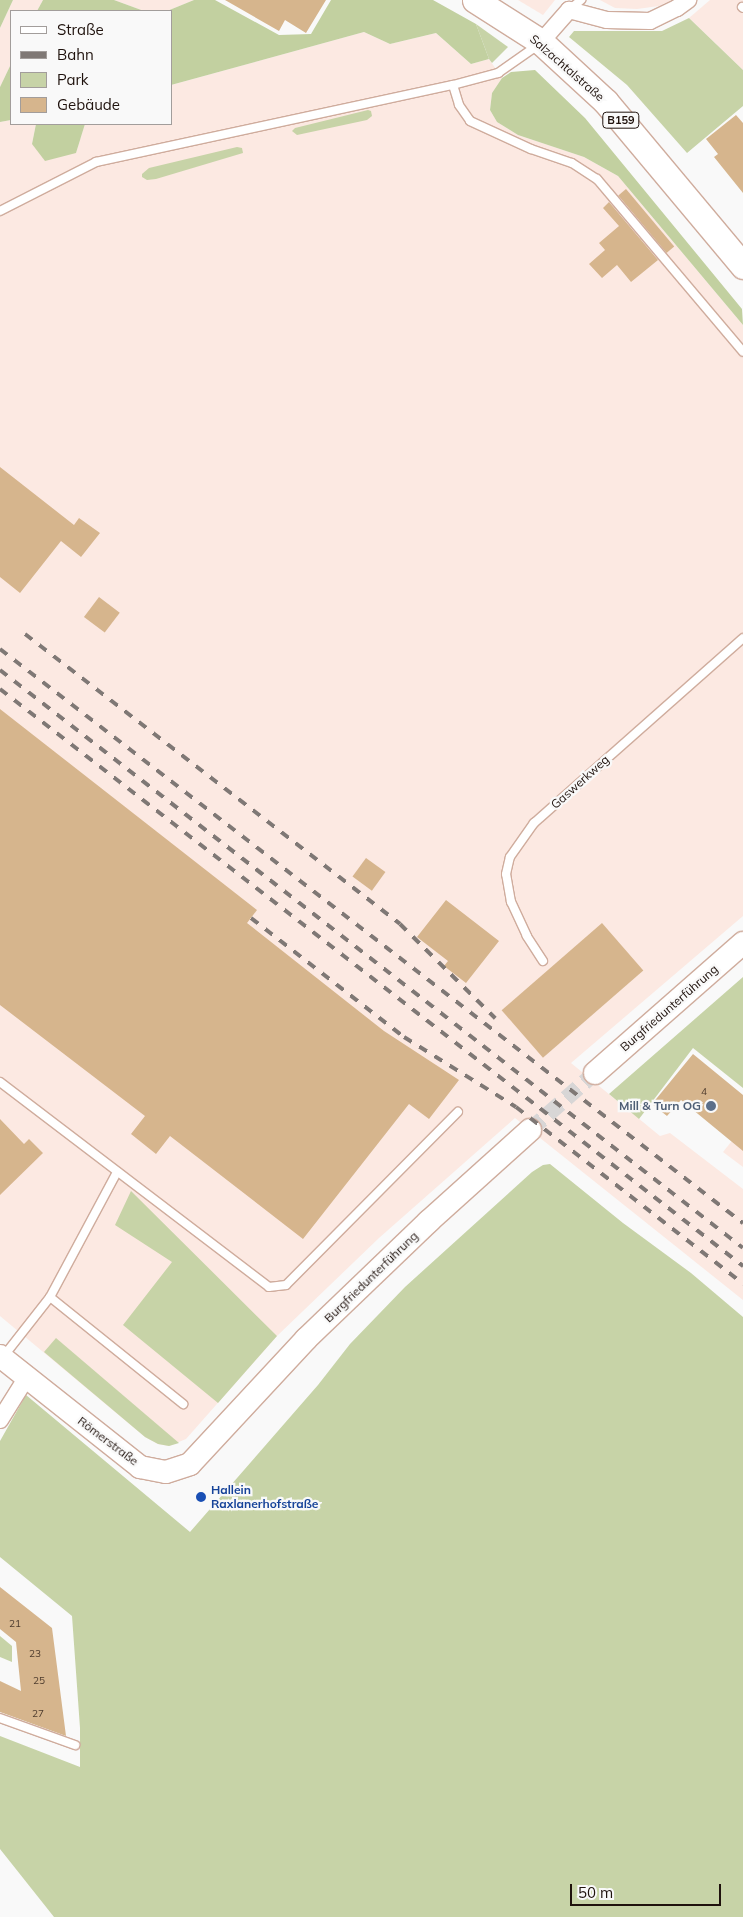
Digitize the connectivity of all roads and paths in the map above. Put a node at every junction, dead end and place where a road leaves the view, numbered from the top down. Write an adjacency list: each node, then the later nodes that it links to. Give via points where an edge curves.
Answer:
1 (474, 0): 4 (main road, Salzachtalstraße / B159)
2 (688, 0): 3 (street, via 650,21 607,20)
3 (575, 5): 4 (street)
4 (541, 42): 5 (lane, via 498,73); 7 (main road, Salzachtalstraße / B159, via 606,102)
5 (453, 85): 6 (lane, via 96,162); 8 (lane, via 459,105 470,120 530,149 572,163 597,179)
6 (0, 211)
7 (743, 266)
8 (743, 352)
9 (743, 638): 11 (lane, Gaswerkweg, via 534,823 510,857 506,874 511,902)
10 (743, 942): 12 (street, Burgfriedunterführung)
11 (543, 961)
12 (595, 1072)
13 (0, 1082): 16 (lane)
14 (458, 1112): 16 (lane, via 286,1285 269,1287)
15 (530, 1130): 22 (street, Burgfriedunterführung, via 306,1339)
16 (117, 1172): 17 (lane)
17 (50, 1297): 18 (lane); 20 (lane)
18 (2, 1357): 19 (street, Römerstraße)
19 (27, 1378): 21 (street); 22 (street, Römerstraße, via 140,1466 166,1472 190,1464)
20 (183, 1404)
21 (0, 1420)
22 (222, 1432)
23 (0, 1718): 24 (lane)
24 (75, 1744)

